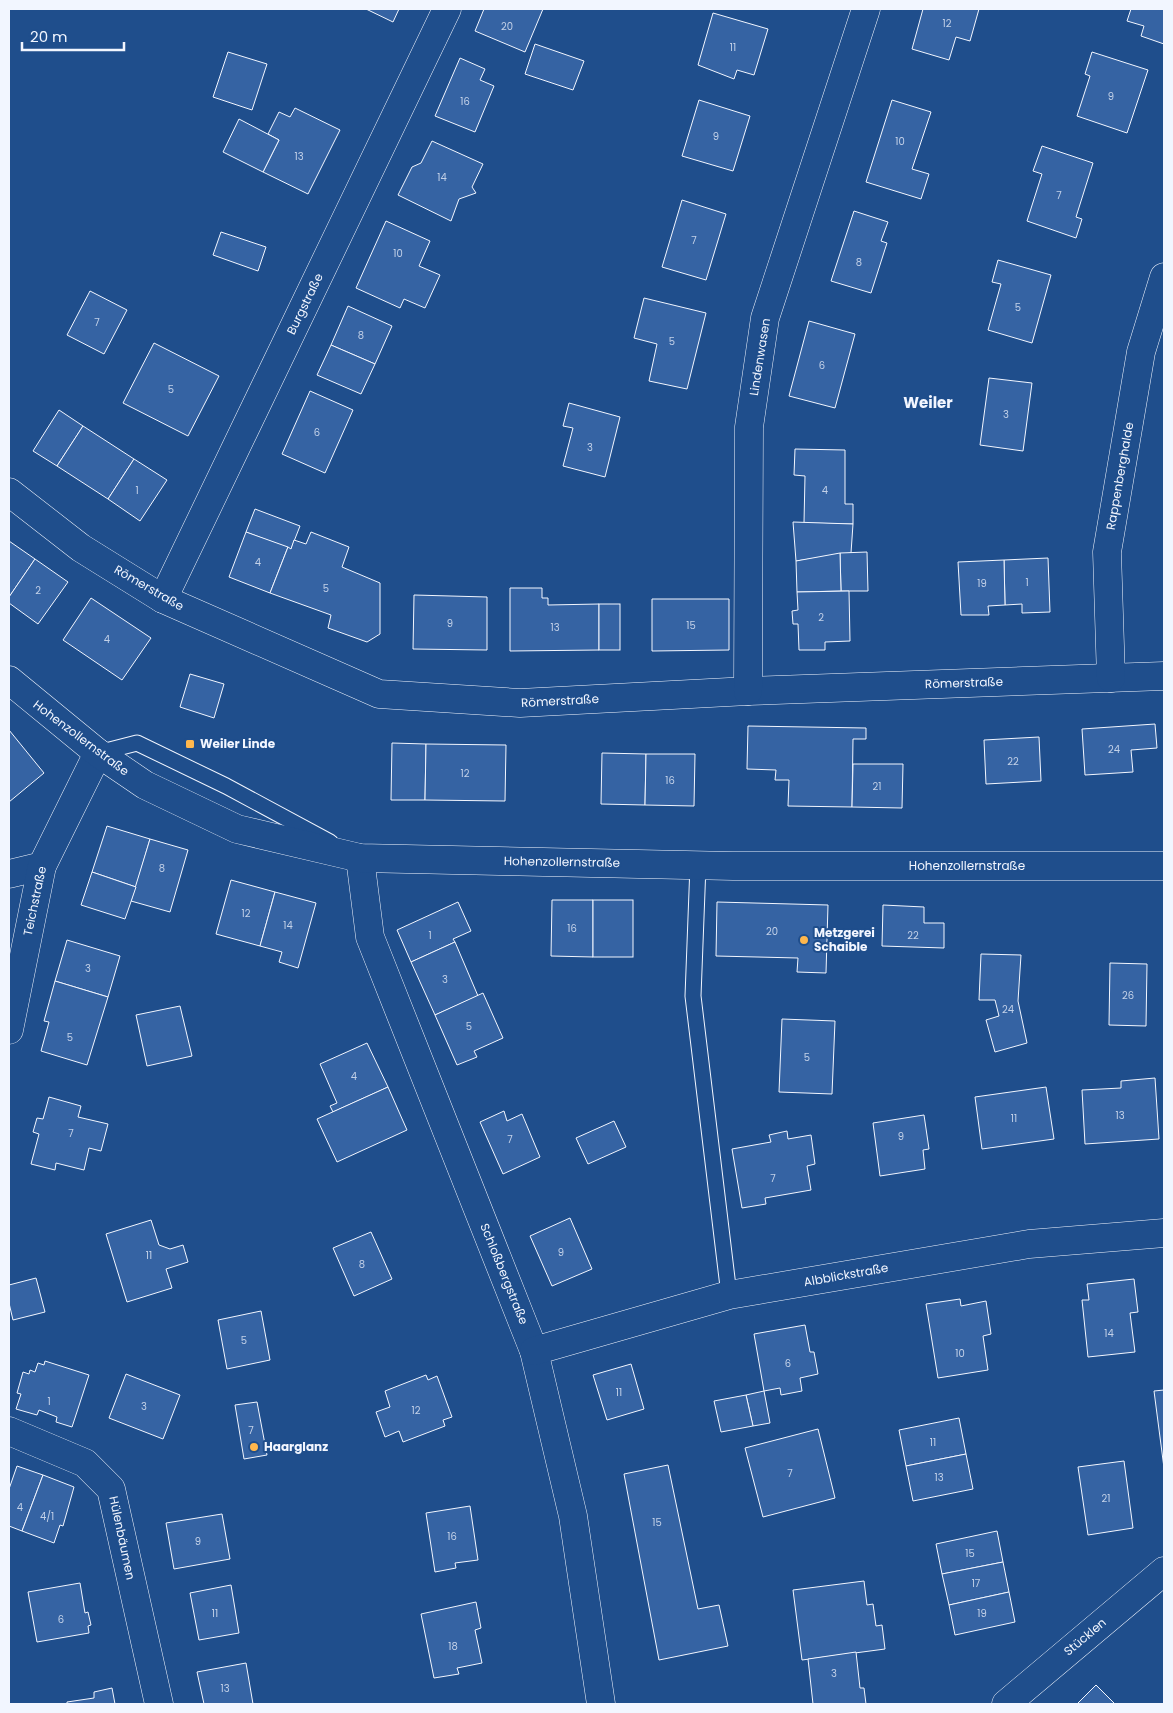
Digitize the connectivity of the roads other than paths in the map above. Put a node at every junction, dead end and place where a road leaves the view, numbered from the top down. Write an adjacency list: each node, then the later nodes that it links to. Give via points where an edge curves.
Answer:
1 (447, 9): 5 (street, Burgstraße)
2 (866, 9): 9 (street, Lindenwasen, via 765,318 749,427)
3 (1164, 277): 7 (street, Rappenberghalde, via 1141,352 1107,552)
4 (9, 492): 5 (street, Römerstraße, via 81,548)
5 (163, 599): 9 (street, Römerstraße, via 379,694 520,703)
6 (1164, 676): 7 (street, Römerstraße)
7 (1111, 678): 9 (street, Römerstraße)
8 (9, 680): 10 (street, Hohenzollernstraße)
9 (748, 691)
10 (98, 753): 11 (street, Hohenzollernstraße, via 145,785 237,829); 13 (street, Teichstraße)
11 (360, 858): 12 (street, Hohenzollernstraße); 19 (street, Schloßbergstraße, via 370,937)
12 (698, 865): 14 (street, Hohenzollernstraße); 18 (lane, via 692,996)
13 (42, 866): 15 (street); 16 (street, Teichstraße)
14 (1164, 866)
15 (9, 874)
16 (9, 1030)
17 (1164, 1233): 18 (street, Albblickstraße, via 1020,1245)
18 (729, 1295): 19 (street, Albblickstraße)
19 (534, 1351): 23 (street, Schloßbergstraße, via 573,1516)
20 (9, 1431): 22 (street, Hülenbäumen, via 85,1463 111,1489)
21 (1164, 1571): 24 (street, Stücklen)
22 (159, 1704)
23 (601, 1704)
24 (1006, 1704)

